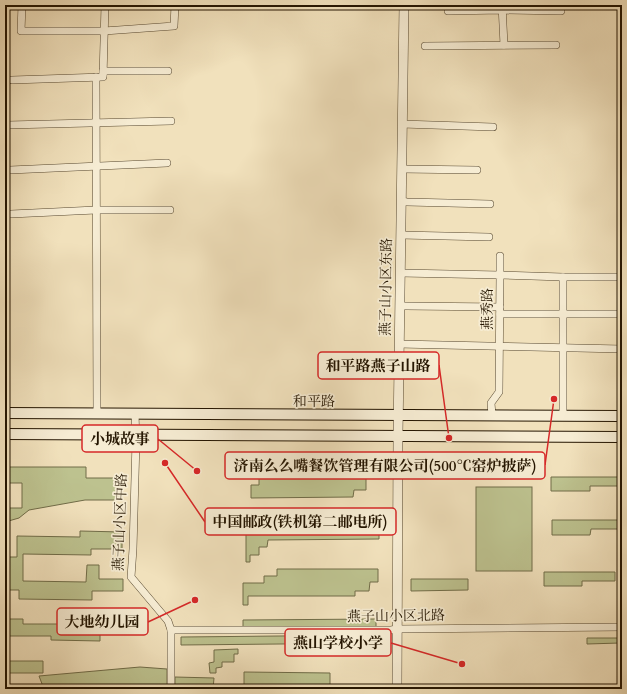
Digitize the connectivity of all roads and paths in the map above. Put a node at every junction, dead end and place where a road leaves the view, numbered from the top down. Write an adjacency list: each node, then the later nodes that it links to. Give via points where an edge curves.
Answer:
1 (22, 5): 8 (street, via 21,31)
2 (105, 5): 8 (street)
3 (176, 5): 8 (street, via 174,26)
4 (404, 5): 18 (street, 燕子山小区东路)
5 (502, 8): 6 (street); 7 (street); 9 (street)
6 (448, 11)
7 (561, 11)
8 (104, 31): 12 (street)
9 (504, 45): 10 (street); 11 (street)
10 (425, 46)
11 (556, 46)
12 (103, 71): 13 (street); 14 (street, via 103,77)
13 (168, 71)
14 (96, 77): 15 (street); 17 (street)
15 (12, 80)
16 (171, 121): 17 (street)
17 (96, 123): 19 (street); 22 (street)
18 (402, 124): 20 (street); 23 (street, 燕子山小区东路)
19 (8, 125)
20 (492, 127)
21 (167, 163): 22 (street)
22 (96, 166): 24 (street); 28 (street)
23 (402, 169): 25 (street); 26 (street, 燕子山小区东路)
24 (10, 170)
25 (477, 170)
26 (401, 201): 27 (street); 31 (street, 燕子山小区东路)
27 (490, 204)
28 (96, 210): 29 (street); 30 (street); 47 (street)
29 (170, 210)
30 (11, 214)
31 (401, 235): 32 (street); 34 (street, 燕子山小区东路)
32 (489, 237)
33 (500, 256): 35 (street)
34 (401, 273): 35 (street, 燕秀路); 38 (street, 燕子山小区东路)
35 (500, 275): 36 (street); 39 (street, 燕秀路)
36 (563, 277): 37 (street); 40 (street)
37 (618, 277)
38 (400, 306): 39 (street); 42 (street, 燕子山小区东路)
39 (500, 310): 40 (street); 43 (street, 燕秀路)
40 (563, 314): 41 (street); 44 (street)
41 (618, 314)
42 (399, 344): 43 (street); 49 (street, 燕子山小区东路)
43 (499, 346): 44 (street); 50 (street, 燕秀路, via 499,392 491,403)
44 (564, 348): 45 (street); 51 (street)
45 (622, 349)
46 (5, 413): 47 (main road, 和平路)
47 (97, 413): 48 (main road, 和平路)
48 (135, 414): 49 (main road, 和平路); 54 (street, 燕子山小区中路)
49 (398, 415): 50 (main road, 和平路); 55 (street, 燕子山小区东路)
50 (492, 416): 51 (main road, 和平路)
51 (563, 416): 52 (main road, 和平路)
52 (622, 416)
53 (5, 434): 54 (main road)
54 (136, 434): 55 (main road); 59 (street, 燕子山小区中路, via 131,577 168,621)
55 (398, 436): 56 (main road); 58 (street, 燕子山小区东路)
56 (622, 437)
57 (622, 627): 58 (street, 燕子山小区北路)
58 (397, 629): 59 (street, 燕子山小区北路); 61 (street, 燕子山小区东路)
59 (171, 630): 60 (street, 燕子山小区中路)
60 (171, 689)
61 (397, 689)

